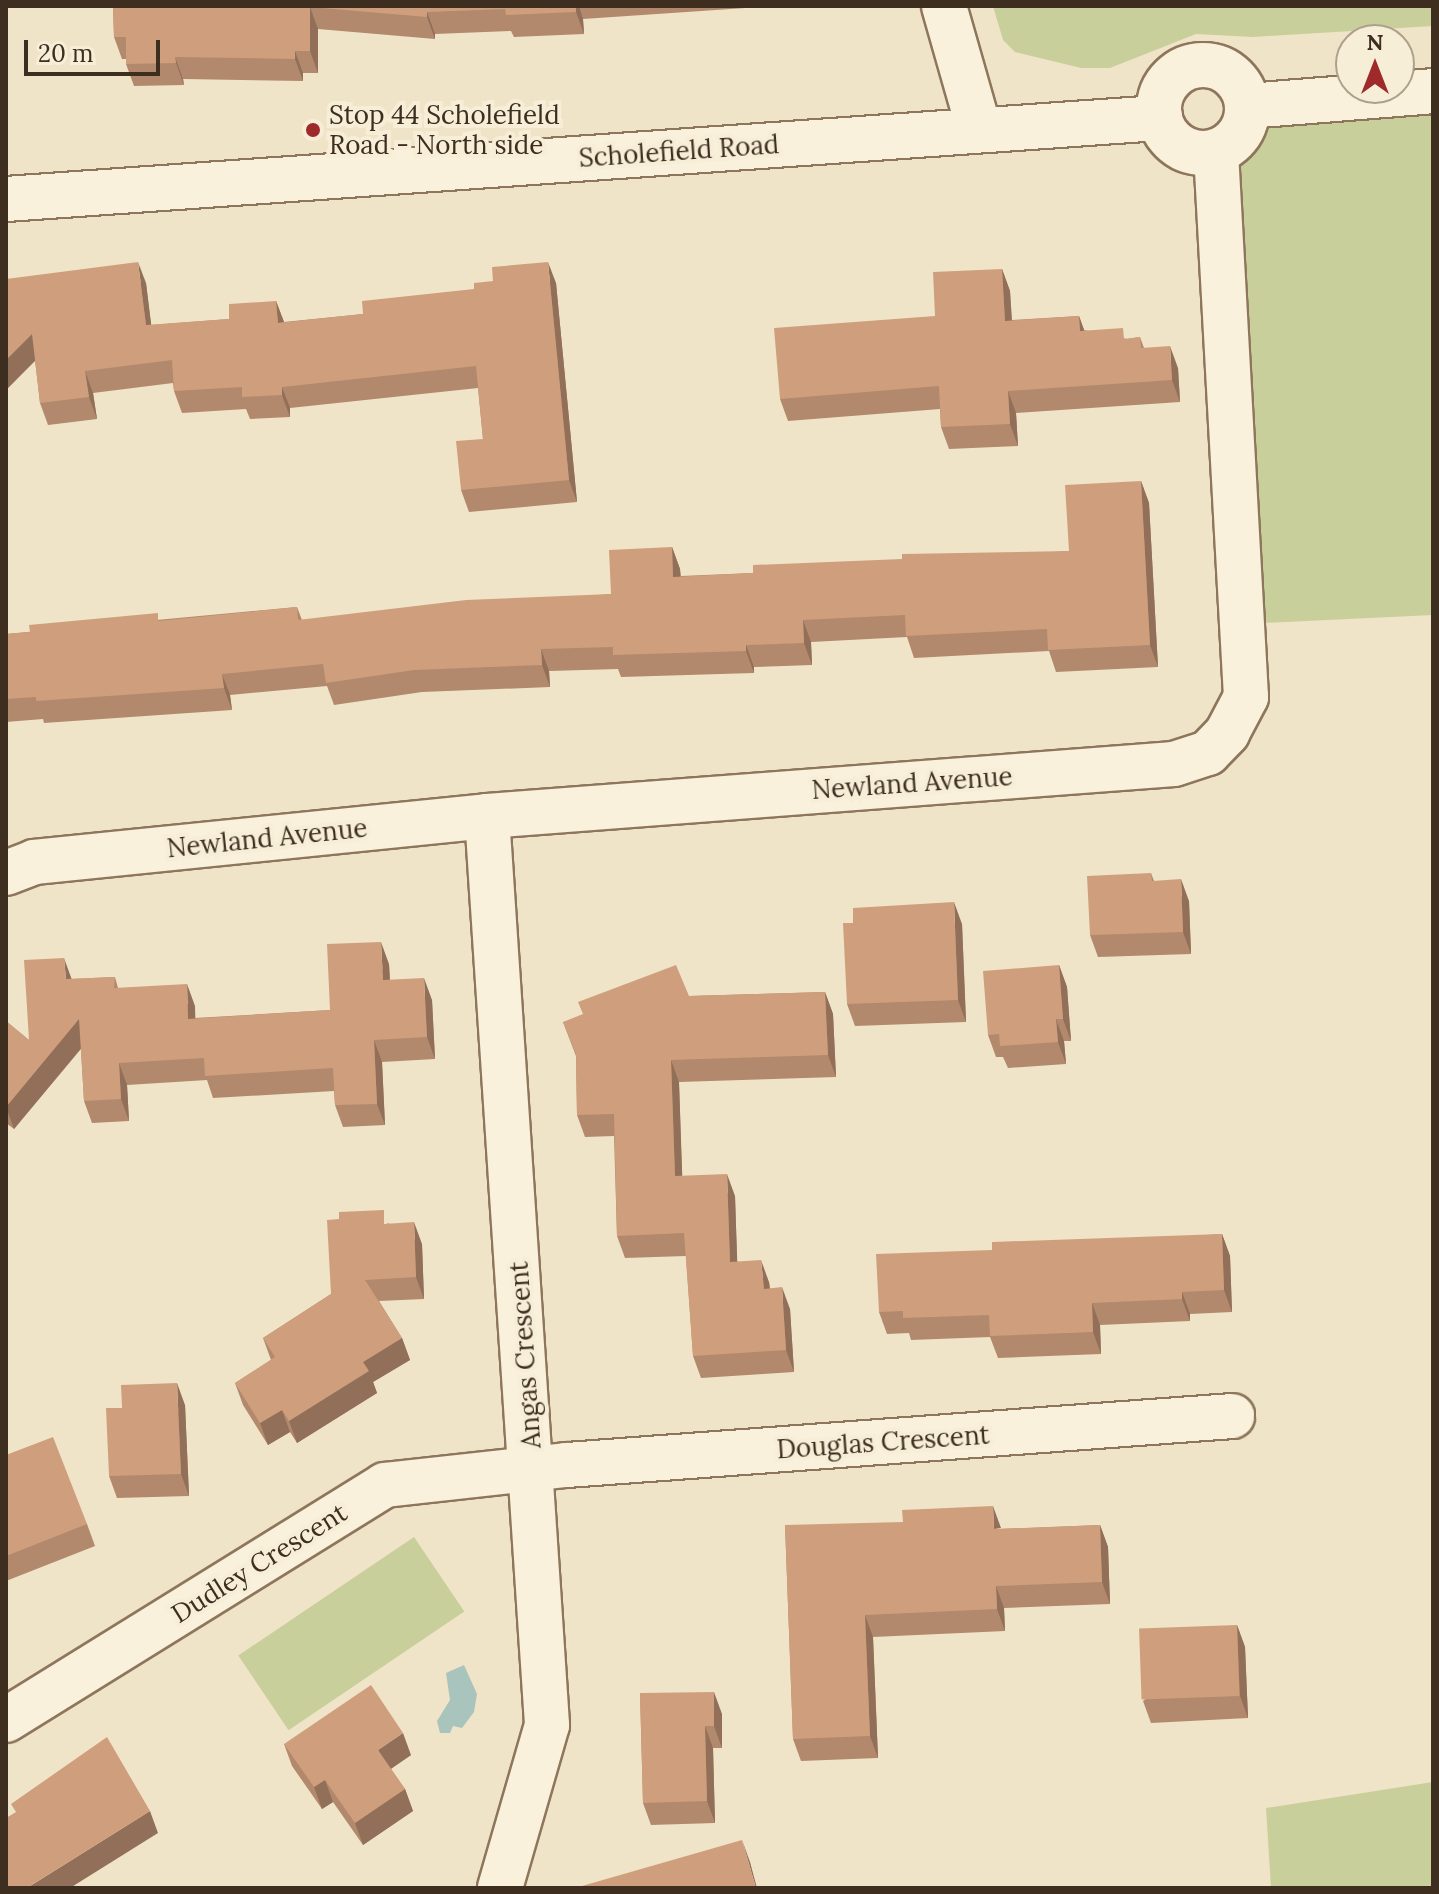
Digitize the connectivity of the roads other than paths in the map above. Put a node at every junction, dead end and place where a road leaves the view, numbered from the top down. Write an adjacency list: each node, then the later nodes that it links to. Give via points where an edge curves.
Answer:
1 (944, 6): 5 (street)
2 (1433, 91): 3 (street)
3 (1248, 106): 4 (street, via 1231,75 1202,65 1188,68 1164,88); 6 (street, via 1240,135)
4 (1160, 118): 5 (street, Scholefield Road); 6 (street, via 1163,129 1185,150)
5 (979, 129): 7 (street, Scholefield Road)
6 (1216, 152): 8 (street, Newland Avenue, via 1246,697 1227,733 1208,753 1174,764)
7 (6, 199)
8 (487, 816): 9 (street, Newland Avenue, via 34,862); 11 (street, Angas Crescent)
9 (6, 873)
10 (1232, 1416): 11 (street, Douglas Crescent)
11 (534, 1468): 12 (street, Dudley Crescent, via 385,1485); 13 (street, Angas Crescent, via 547,1725)
12 (6, 1720)
13 (500, 1888)

